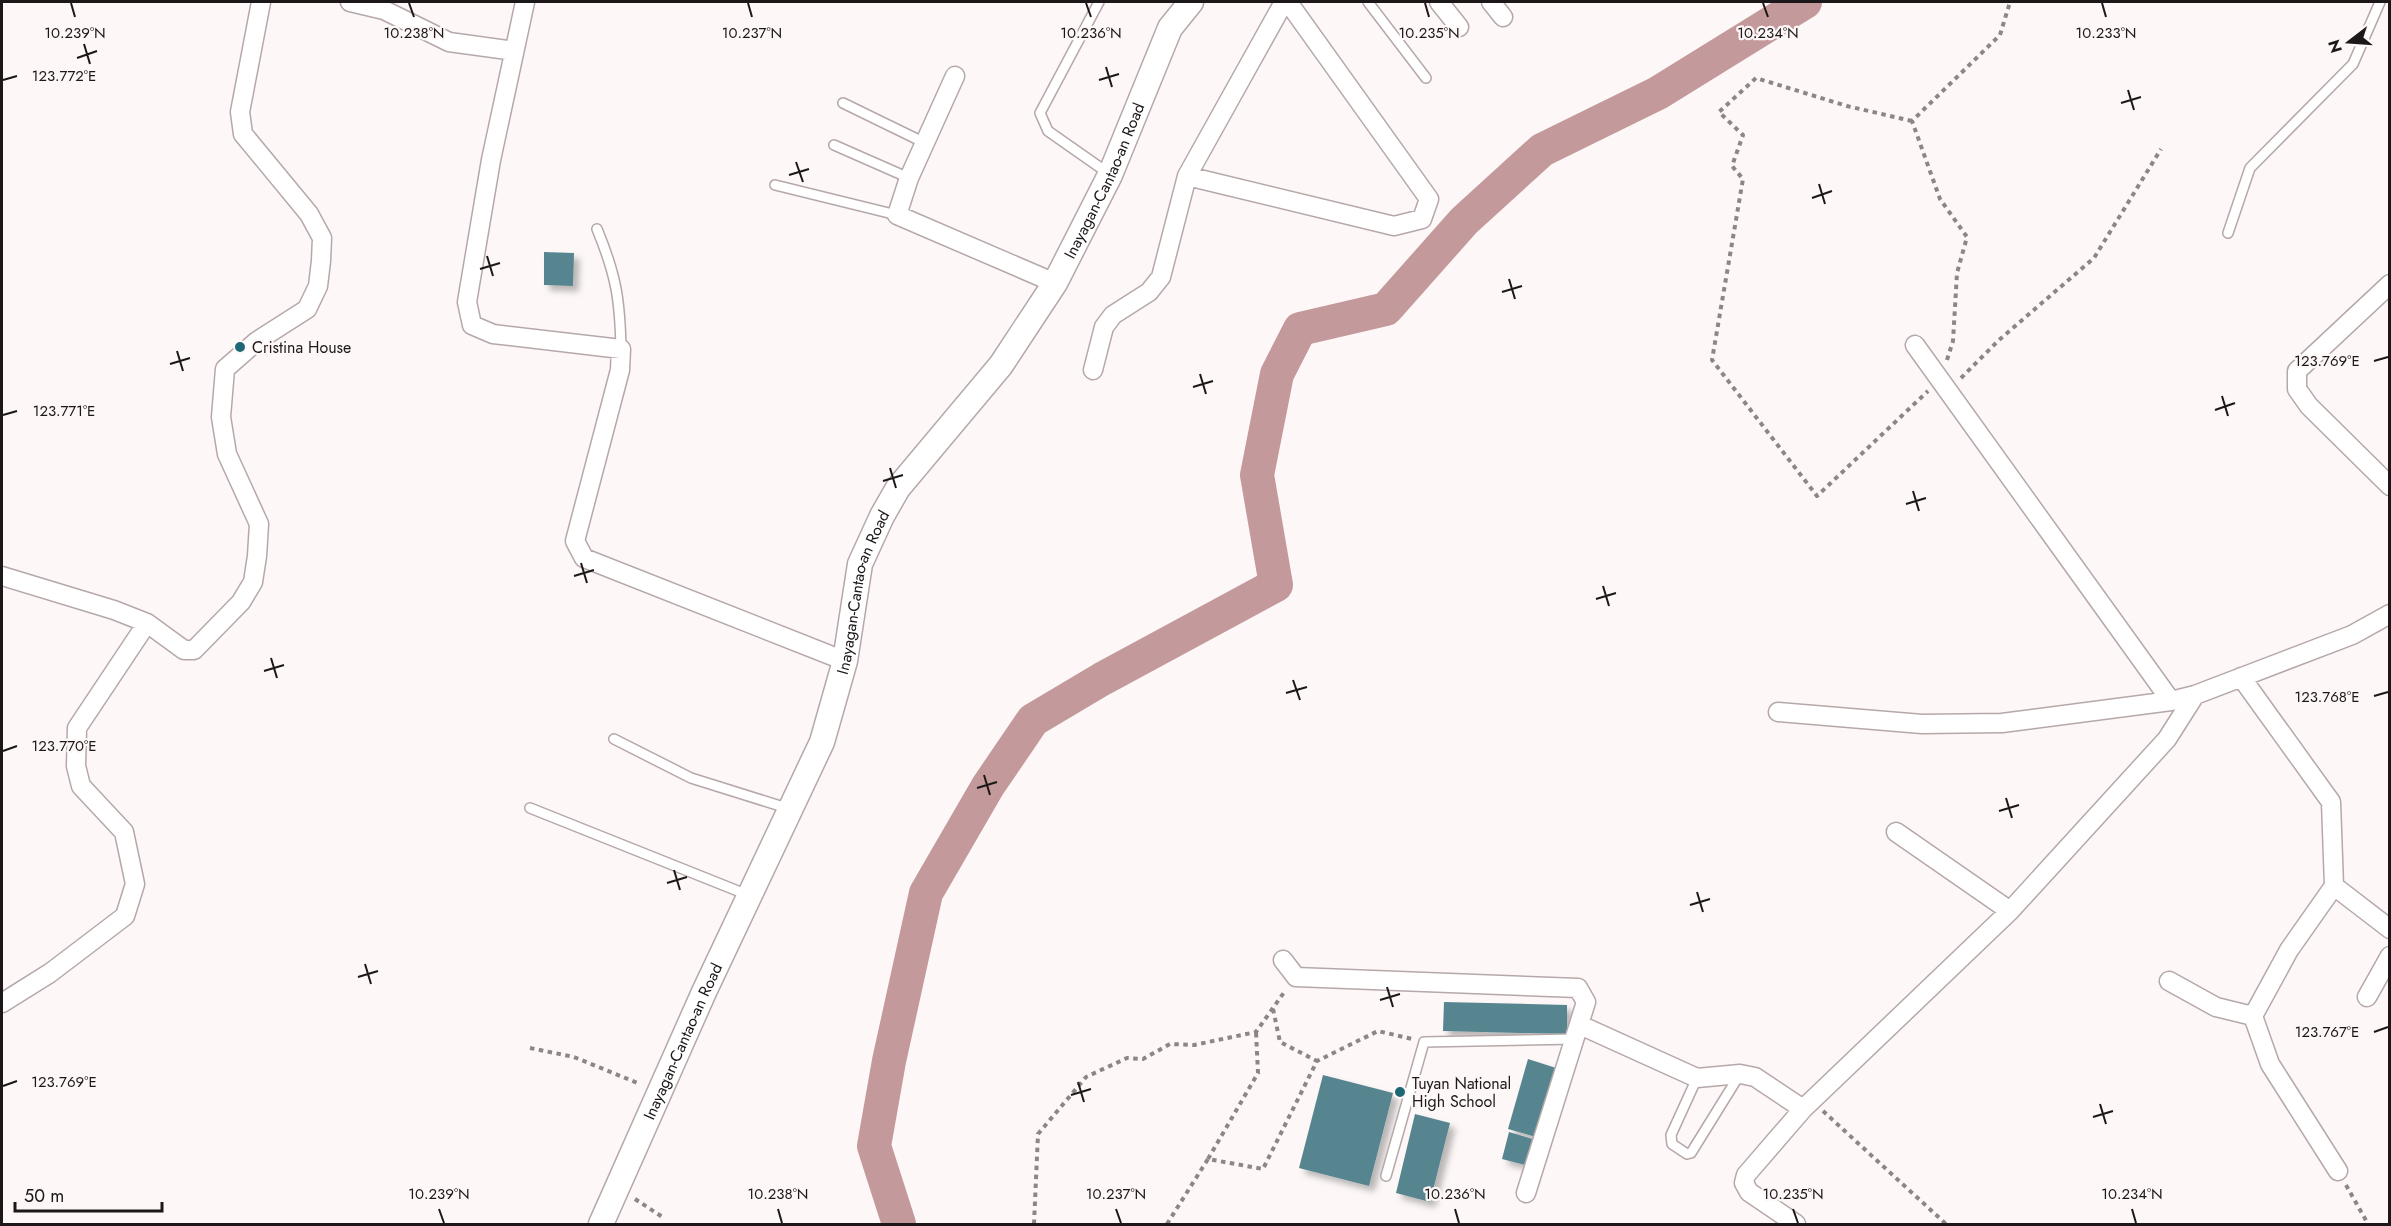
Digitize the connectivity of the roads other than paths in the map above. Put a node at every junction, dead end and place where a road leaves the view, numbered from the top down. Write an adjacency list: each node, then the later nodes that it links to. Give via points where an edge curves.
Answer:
1 (261, 2): 34 (street, via 240,112 243,134 309,214 322,238 318,286 307,309 257,341 225,369 221,417 227,454 259,524 253,582 241,602 194,650 184,650)
2 (350, 2): 13 (street, via 384,10 449,42)
3 (525, 2): 13 (street)
4 (1099, 2): 19 (lane, via 1040,113 1048,131)
5 (1191, 2): 19 (street, Inayagan-Cantao-an Road, via 1170,28)
6 (1286, 2): 20 (street); 20 (street, via 1429,199 1422,219 1394,226)
7 (1368, 2): 15 (lane)
8 (1438, 2): 12 (street)
9 (1491, 2): 11 (street)
10 (2380, 2): 25 (lane, via 2353,64 2250,168)
11 (1503, 17)
12 (1460, 27)
13 (514, 51): 29 (street, via 467,302 472,325 493,334)
14 (956, 76): 17 (street)
15 (1426, 78)
16 (843, 103): 17 (lane)
17 (925, 143): 21 (street)
18 (834, 145): 21 (lane)
19 (1110, 175): 26 (street, Inayagan-Cantao-an Road)
20 (1188, 176): 30 (street, via 1161,277 1149,292 1113,315 1104,327)
21 (909, 178): 23 (street)
22 (775, 185): 23 (lane)
23 (897, 215): 26 (street)
24 (597, 229): 29 (lane, via 613,269 620,308)
25 (2228, 233)
26 (1055, 283): 35 (street, Inayagan-Cantao-an Road, via 1001,365 898,488 882,516 860,564)
27 (2390, 284): 31 (street, via 2296,371 2297,389 2309,406)
28 (1916, 345): 38 (street)
29 (621, 349): 35 (street, via 615,390 574,541 584,558)
30 (1094, 370)
31 (2390, 486)
32 (2, 576): 34 (street)
33 (2390, 614): 36 (street, via 2352,635)
34 (147, 623): 52 (street, via 77,728 76,766 81,786 124,832 135,884 124,916 50,973)
35 (845, 661): 42 (street, Inayagan-Cantao-an Road, via 822,742)
36 (2241, 677): 37 (street); 44 (street, via 2331,802)
37 (2195, 695): 38 (street); 46 (street, via 2167,739)
38 (2171, 701): 39 (street, via 2002,723 1922,724)
39 (1778, 712)
40 (614, 739): 42 (lane, via 691,778)
41 (530, 808): 45 (lane)
42 (791, 809): 45 (street, Inayagan-Cantao-an Road)
43 (1896, 832): 46 (street)
44 (2334, 886): 47 (street); 53 (street, via 2289,950)
45 (750, 896): 61 (street, Inayagan-Cantao-an Road)
46 (2010, 911): 57 (street)
47 (2390, 929)
48 (2390, 956): 51 (street)
49 (1283, 960): 54 (street, via 1296,977 1578,988 1586,1002)
50 (2169, 981): 53 (street, via 2216,1007)
51 (2367, 997)
52 (2, 1003)
53 (2253, 1016): 58 (street, via 2270,1064)
54 (1577, 1032): 56 (street); 59 (lane, via 1424,1042); 60 (street)
55 (1740, 1074): 56 (street); 56 (lane, via 1687,1154 1672,1144 1671,1135); 57 (street, via 1755,1077)
56 (1697, 1078)
57 (1808, 1105): 62 (street, via 1746,1175 1744,1183 1749,1192)
58 (2338, 1171)
59 (1386, 1176)
60 (1526, 1193)
61 (601, 1224)
62 (1796, 1224)

